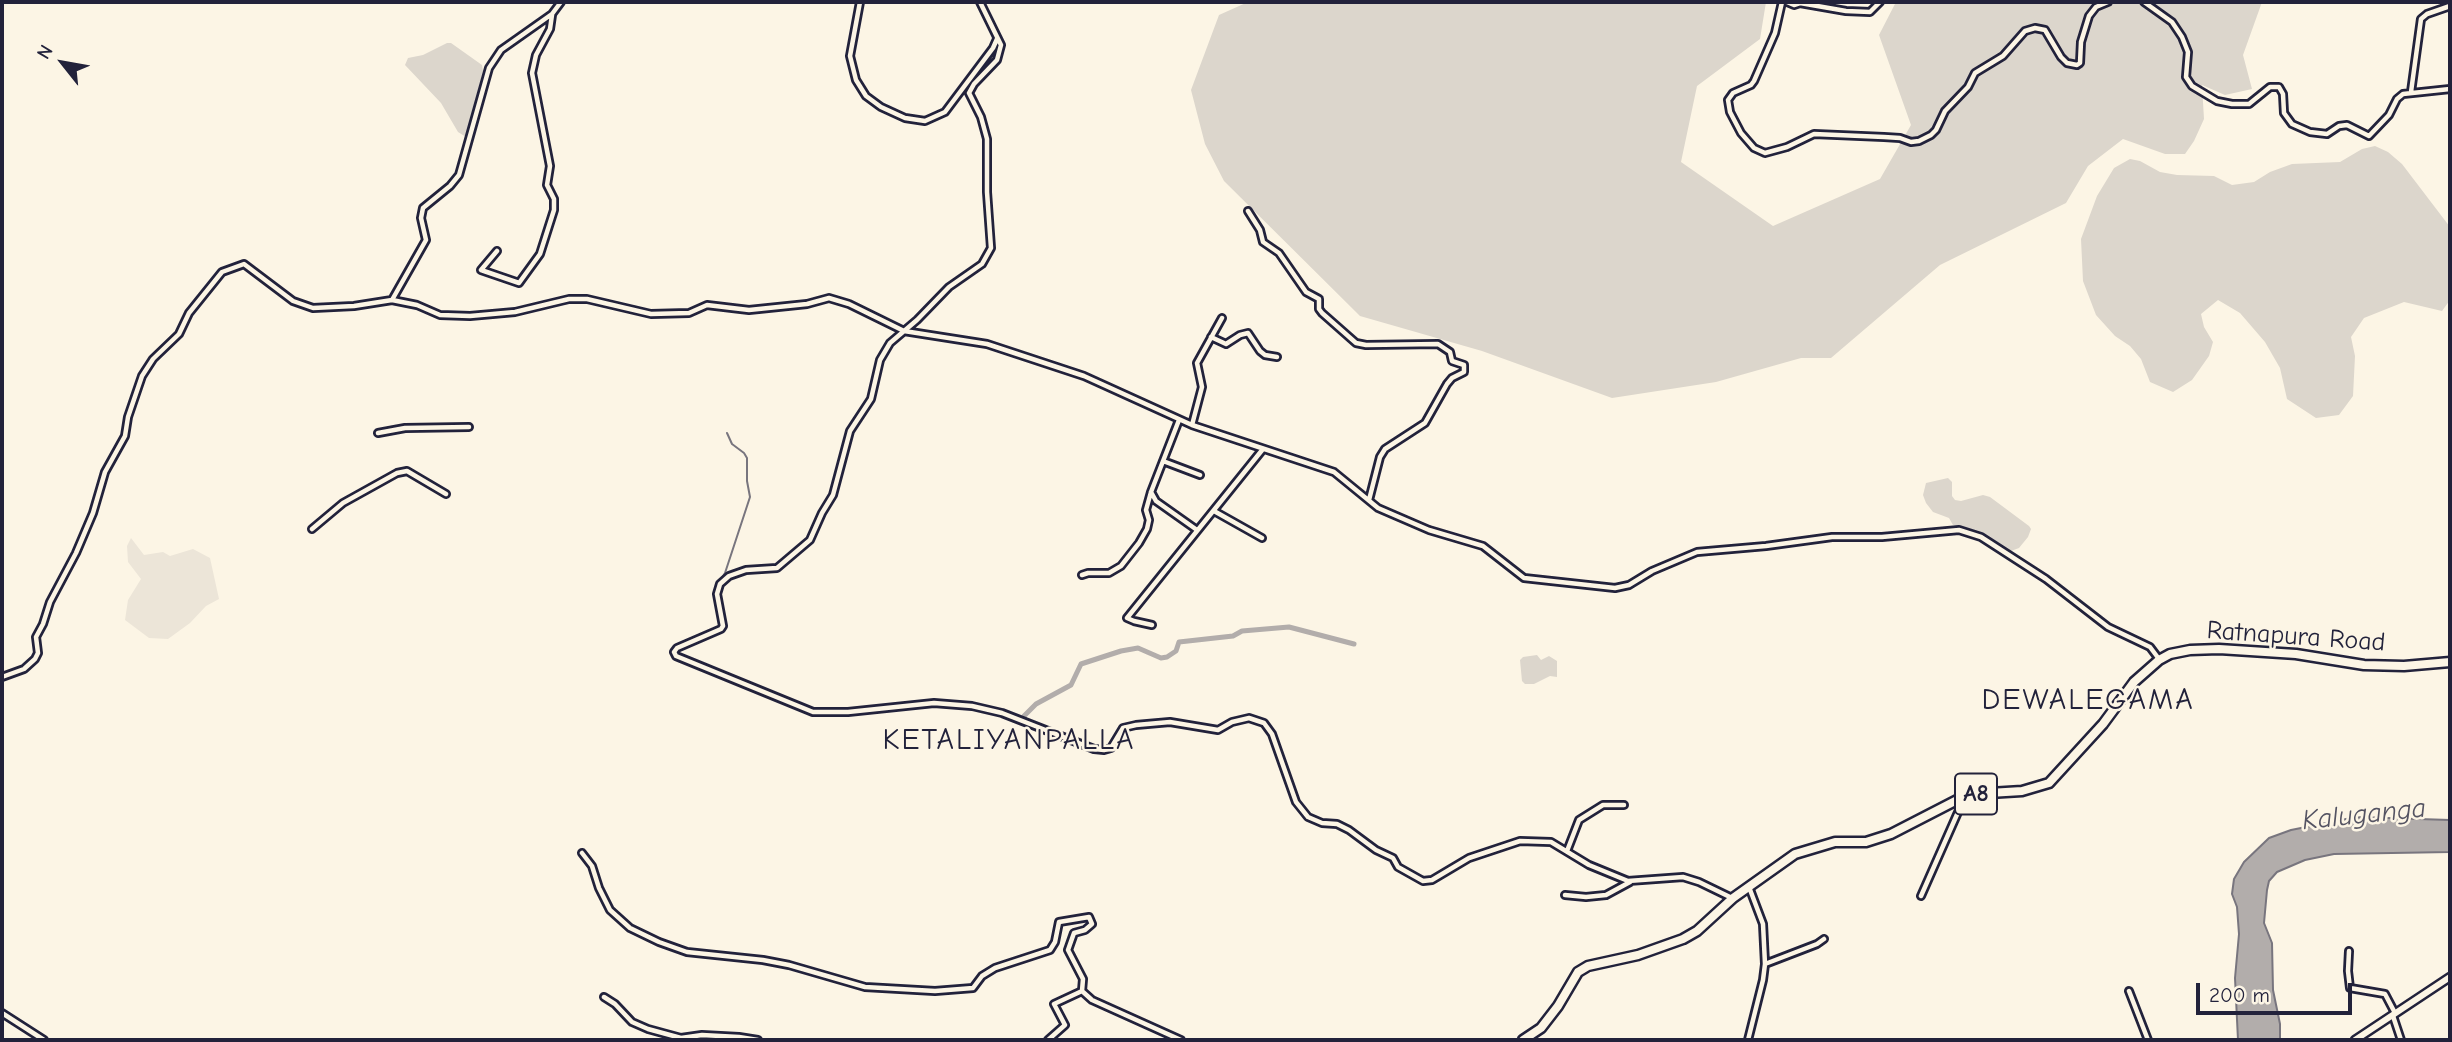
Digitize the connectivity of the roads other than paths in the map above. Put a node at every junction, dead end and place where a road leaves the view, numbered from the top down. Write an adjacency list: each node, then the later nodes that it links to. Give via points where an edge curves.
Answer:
1 (561, 2): 9 (street)
2 (860, 2): 10 (street, via 850,55 856,80 866,96 905,118 925,121 945,112)
3 (980, 2): 10 (street)
4 (1785, 2): 5 (street, via 1870,12); 6 (street, via 1754,81 1728,100 1741,133 1765,153 1814,134 1919,141 1936,130 1975,73 2003,56 2025,31 2045,30 2067,63 2080,63 2089,16)
5 (1880, 2)
6 (2108, 2)
7 (2144, 2): 12 (street, via 2172,22 2182,37 2188,52 2186,77 2192,86 2217,101 2249,104 2270,87 2279,87 2284,113 2292,124 2320,134 2347,125 2369,136 2397,99)
8 (2450, 6): 12 (street, via 2421,19)
9 (552, 14): 14 (street, via 532,73 554,210 540,254 519,283 481,270); 15 (street, via 502,50 489,68 459,175 423,208 426,240)
10 (998, 38): 17 (street, via 1000,54 969,93 987,139 991,248 982,264 949,287)
11 (2450, 89): 12 (street)
12 (2411, 92)
13 (1248, 211): 29 (street, via 1263,242 1279,253 1306,292 1319,299 1322,313 1356,343 1438,344 1450,352 1452,361 1464,366 1464,372 1447,384 1425,423 1385,449)
14 (497, 251)
15 (392, 300): 17 (street, via 440,315 471,316 516,312 569,299 651,314 690,313 707,305 750,310 829,298); 38 (street, via 313,308 293,301 244,264 222,272 189,313 179,334 142,376 125,436 110,460 93,513 36,637 38,653 24,669)
16 (1222, 318): 18 (street)
17 (904, 331): 20 (street, via 987,344 1084,376); 41 (street, via 880,360 871,399 850,431 833,495 810,540 777,568 729,576 717,594 723,626 677,648 676,656 813,712 934,703 972,706 1094,749 1111,748 1124,728 1136,724 1170,722 1218,730 1249,718 1264,723 1272,734 1296,802 1308,817 1349,830 1423,881 1469,858 1520,841 1551,842)
18 (1212, 337): 19 (street, via 1226,344 1248,333 1260,351); 21 (street, via 1197,363 1202,387)
19 (1278, 357)
20 (1179, 420): 21 (street); 25 (street)
21 (1192, 425): 24 (street)
22 (469, 427): 23 (street)
23 (377, 433)
24 (1263, 449): 29 (street, via 1335,472); 30 (street)
25 (1163, 461): 26 (street); 27 (street)
26 (1200, 475)
27 (1151, 492): 32 (street, via 1156,501); 34 (street, via 1147,529 1121,566 1109,573)
28 (446, 494): 31 (street, via 408,471 397,473 343,503)
29 (1369, 500): 36 (street, via 1429,530 1483,546 1524,578 1615,588 1697,552 1832,537 1959,530 1981,537 2035,572 2108,627 2150,647)
30 (1214, 511): 32 (street); 33 (street)
31 (312, 529)
32 (1197, 530): 35 (street, via 1127,618)
33 (1262, 538)
34 (1082, 575)
35 (1152, 625)
36 (2159, 660): 37 (highway, Ratnapura Road / A8, via 2190,650 2219,649 2364,665); 39 (highway, Ratnapura Road / A8, via 2134,682 2049,783)
37 (2450, 662)
38 (2, 677)
39 (1959, 799): 44 (highway, Ratnapura Road / A8, via 1891,834 1866,842 1835,842 1796,854); 46 (street, via 1959,810)
40 (1624, 805): 41 (street, via 1603,805 1579,820)
41 (1567, 851): 43 (street)
42 (582, 853): 52 (street, via 610,910 630,928 659,942 687,952 789,965 864,987 972,988 995,968 1050,950 1059,922 1089,917 1092,924 1074,933 1068,950 1083,979)
43 (1631, 881): 45 (street, via 1606,895); 47 (street, via 1684,877)
44 (1749, 887): 47 (highway, Ratnapura Road / A8); 50 (street, via 1763,924)
45 (1565, 895)
46 (1921, 896)
47 (1733, 898): 61 (highway, Ratnapura Road / A8, via 1683,939 1578,972 1541,1028)
48 (1824, 939): 50 (street)
49 (2349, 951): 56 (street, via 2350,988 2385,994)
50 (1765, 964): 62 (street)
51 (2450, 977): 56 (street)
52 (1082, 991): 59 (street, via 1054,1004 1065,1025); 60 (street, via 1092,1000)
53 (2129, 991): 63 (street)
54 (604, 998): 58 (street, via 632,1022 681,1038 702,1035)
55 (2, 1013): 57 (street)
56 (2394, 1014): 64 (street); 65 (street)
57 (44, 1040)
58 (758, 1040)
59 (1048, 1040)
60 (1181, 1040)
61 (1523, 1040)
62 (1748, 1040)
63 (2148, 1040)
64 (2355, 1040)
65 (2401, 1040)

